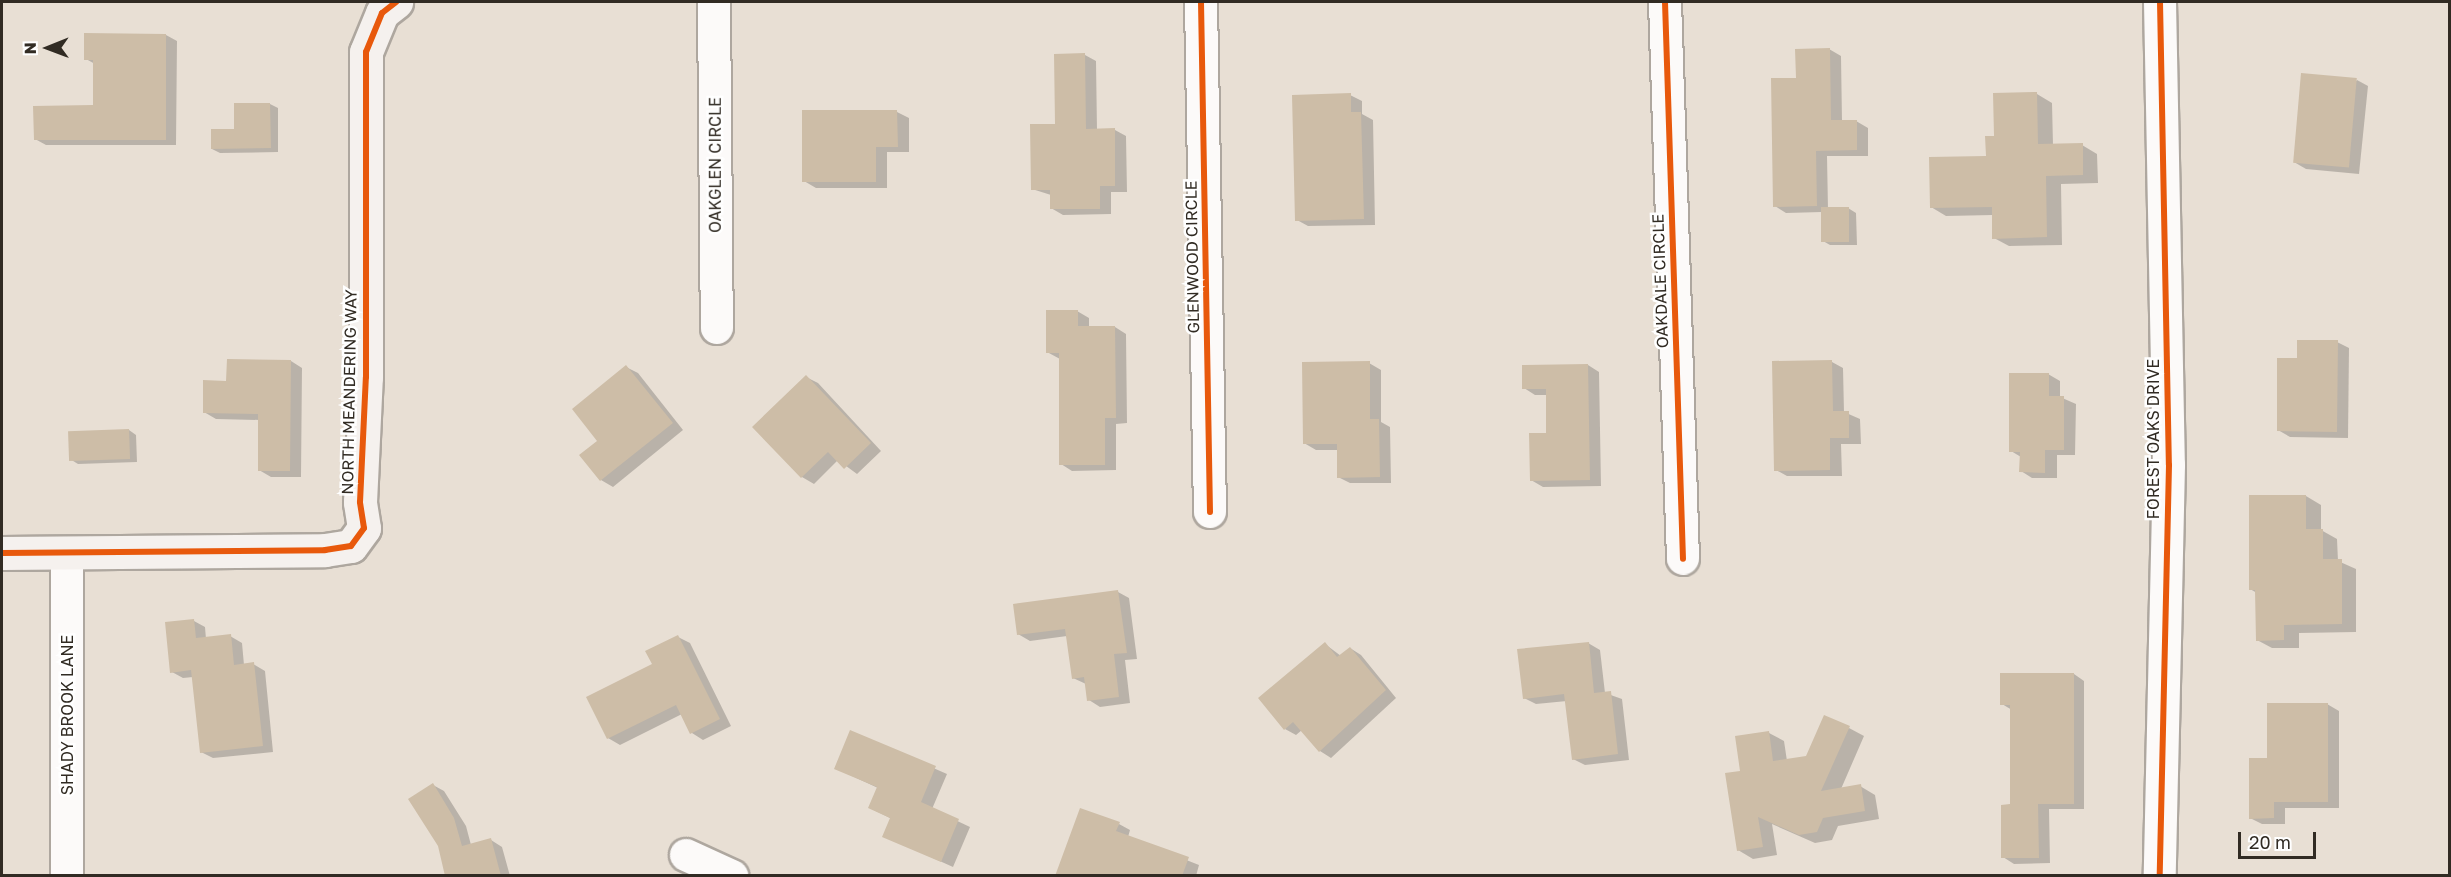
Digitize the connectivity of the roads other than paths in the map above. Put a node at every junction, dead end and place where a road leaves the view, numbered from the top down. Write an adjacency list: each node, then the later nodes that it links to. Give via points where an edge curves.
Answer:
1 (396, 2): 9 (street, NORTH MEANDERING WAY, via 382,14 366,52 366,377 360,502 364,528 351,546 325,550)
2 (714, 2): 6 (street, OAKGLEN CIRCLE)
3 (1201, 2): 7 (street, GLENWOOD CIRCLE)
4 (1665, 2): 10 (street, OAKDALE CIRCLE)
5 (2160, 2): 14 (street, FOREST OAKS DRIVE, via 2169,465)
6 (717, 328)
7 (1210, 512)
8 (2, 553): 9 (street, NORTH MEANDERING WAY)
9 (67, 555): 12 (street, SHADY BROOK LANE)
10 (1683, 559)
11 (686, 855): 13 (street)
12 (67, 876)
13 (732, 876)
14 (2160, 876)

